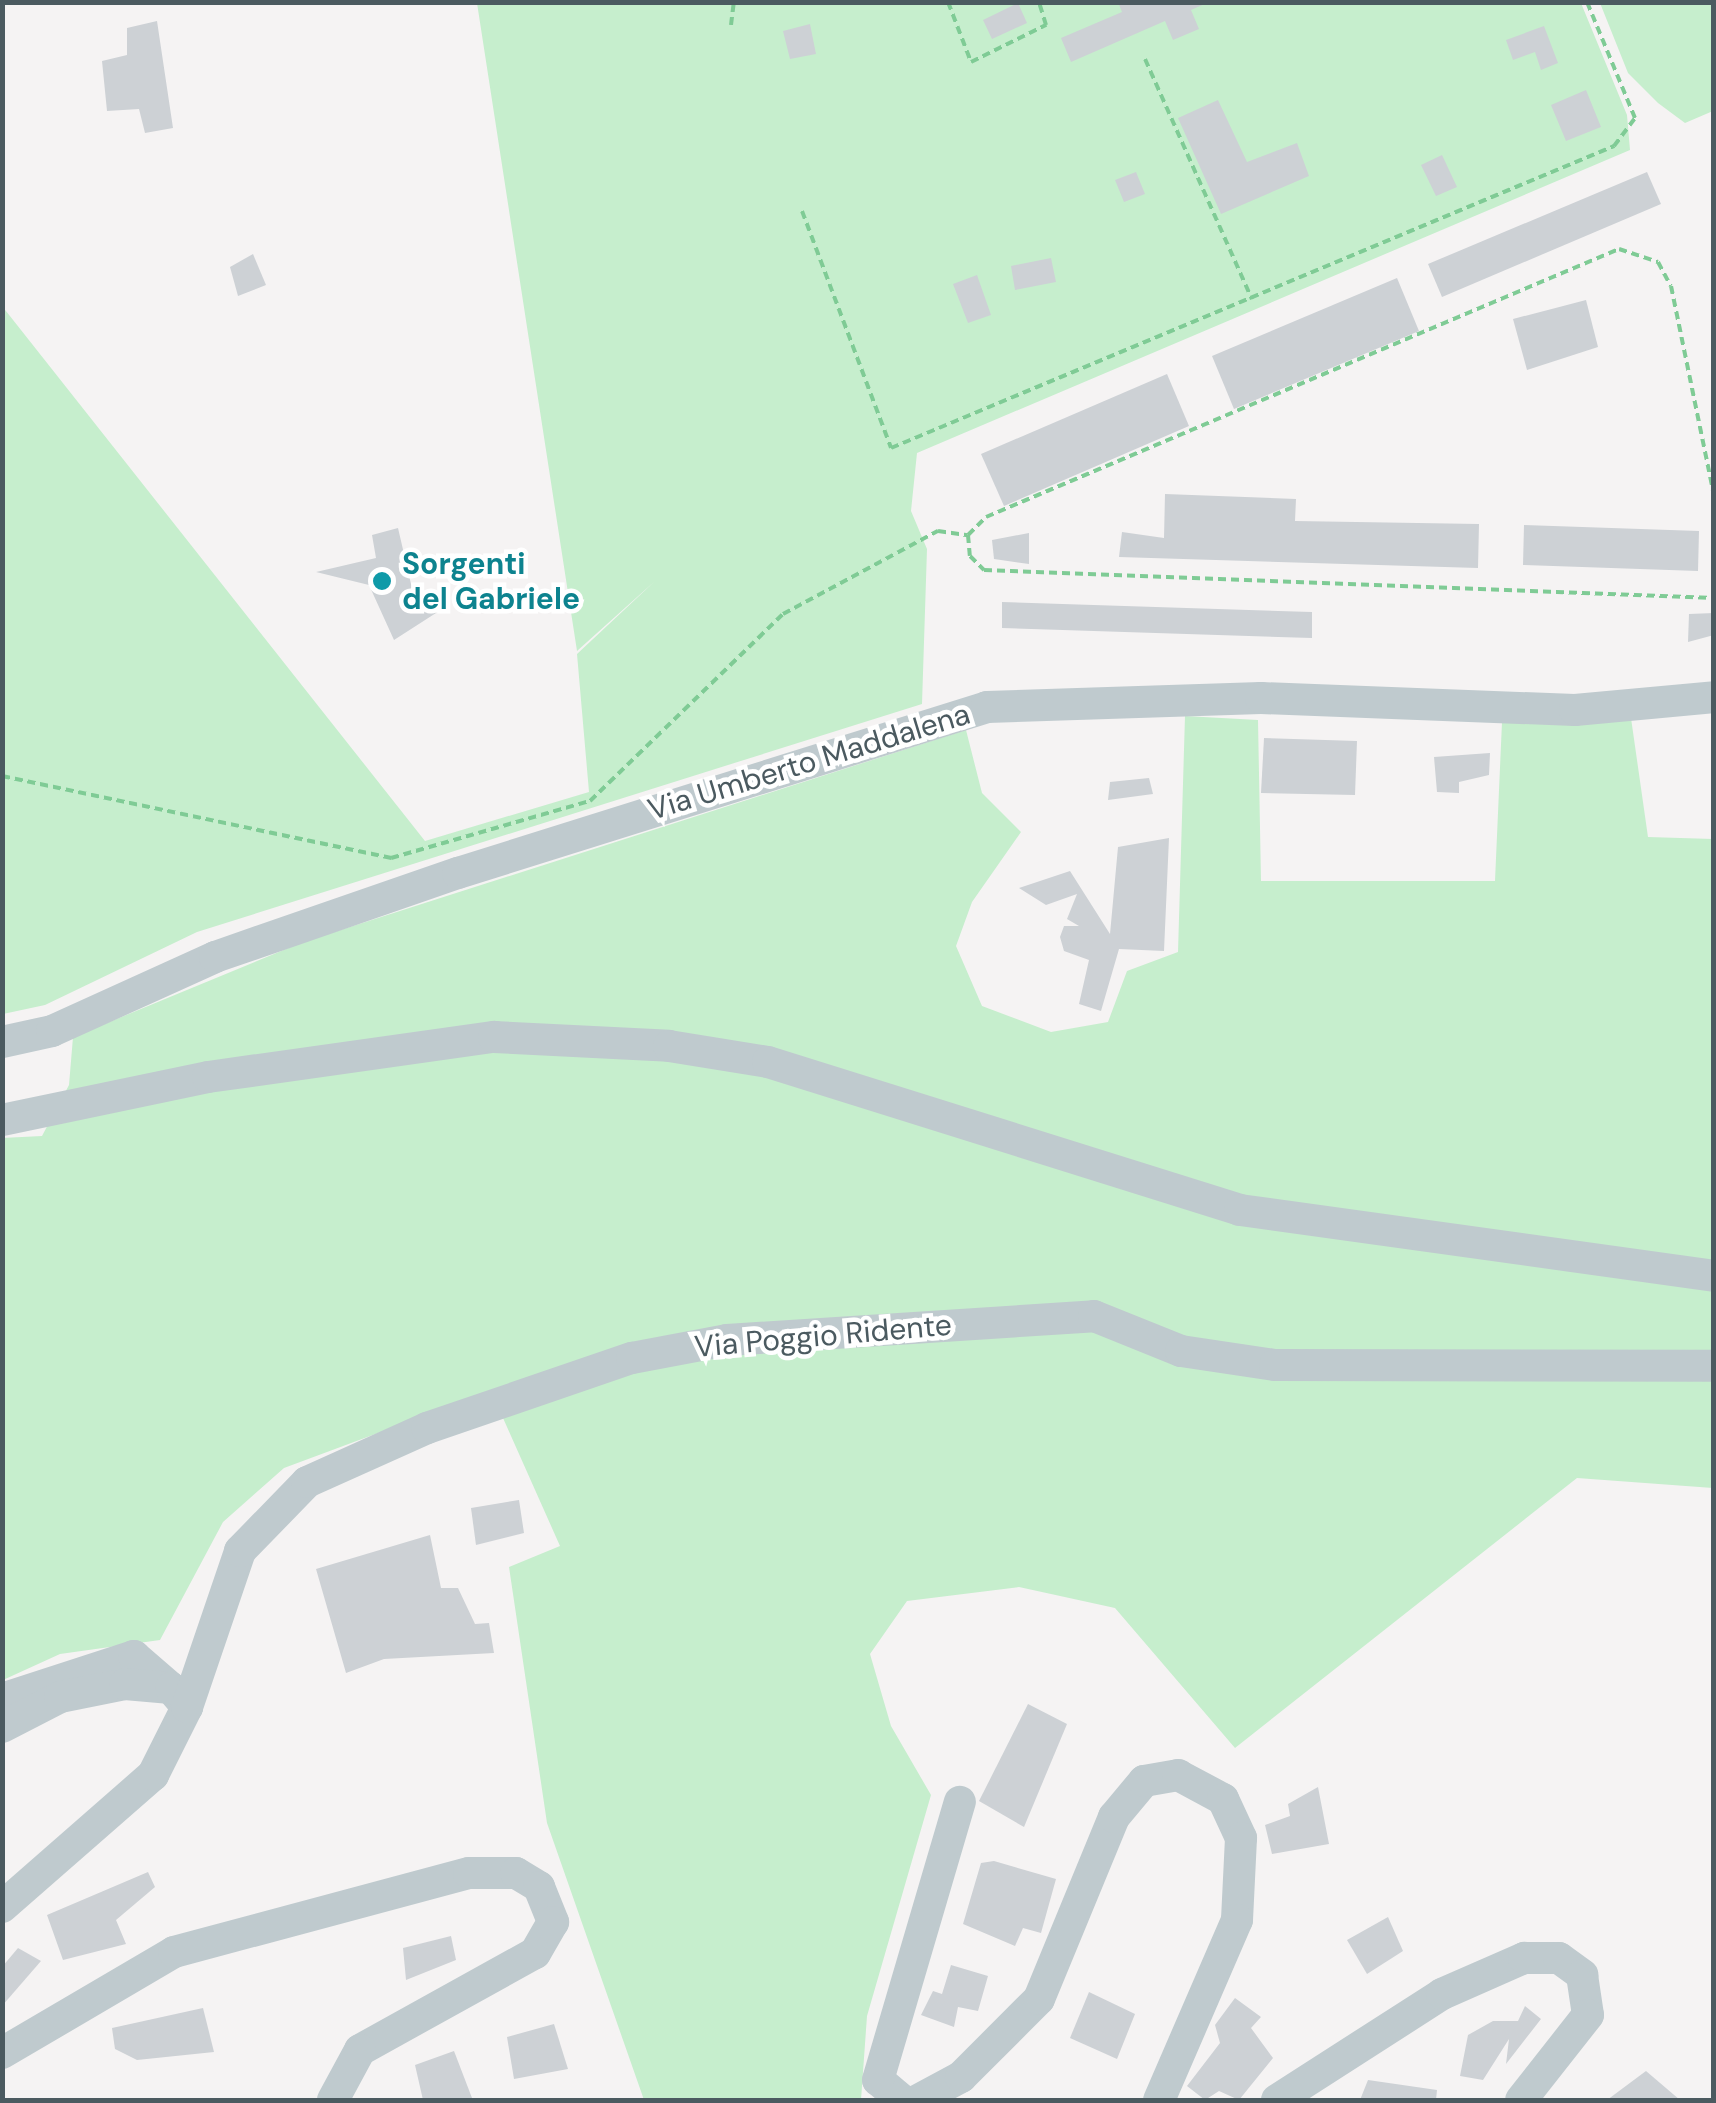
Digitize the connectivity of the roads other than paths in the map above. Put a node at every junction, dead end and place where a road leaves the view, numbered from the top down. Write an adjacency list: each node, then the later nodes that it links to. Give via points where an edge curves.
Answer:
1 (1714, 696): 2 (street, Via Umberto Maddalena, via 1574,710 1261,698 1045,698 987,707 458,873 215,957 52,1031)
2 (2, 1042)
3 (2, 1120): 4 (street, via 190,1080 494,1036 670,1046 768,1062 1240,1210)
4 (1714, 1276)
5 (1714, 1366): 6 (street, Via Poggio Ridente, via 1274,1365 1181,1351 1094,1316 726,1340 632,1358 427,1428 307,1482 240,1550)
6 (179, 1698): 7 (street, via 134,1656); 8 (street, via 125,1684 60,1697); 10 (street, Via Poggio Ridente, via 152,1774)
7 (2, 1699)
8 (2, 1727)
9 (960, 1802): 13 (street, via 878,2080)
10 (2, 1907)
11 (2, 2053): 12 (street, via 174,1952 468,1874 516,1873 539,1888 553,1922 535,1952 360,2050)
12 (334, 2100)
13 (902, 2100)
14 (918, 2100): 15 (street, via 961,2077 1039,1999 1114,1818 1144,1781 1178,1775 1224,1799 1241,1838 1237,1920)
15 (1159, 2100)
16 (1277, 2100): 17 (street, via 1442,1994 1524,1958 1559,1958 1588,1986 1588,2015)
17 (1521, 2100)

